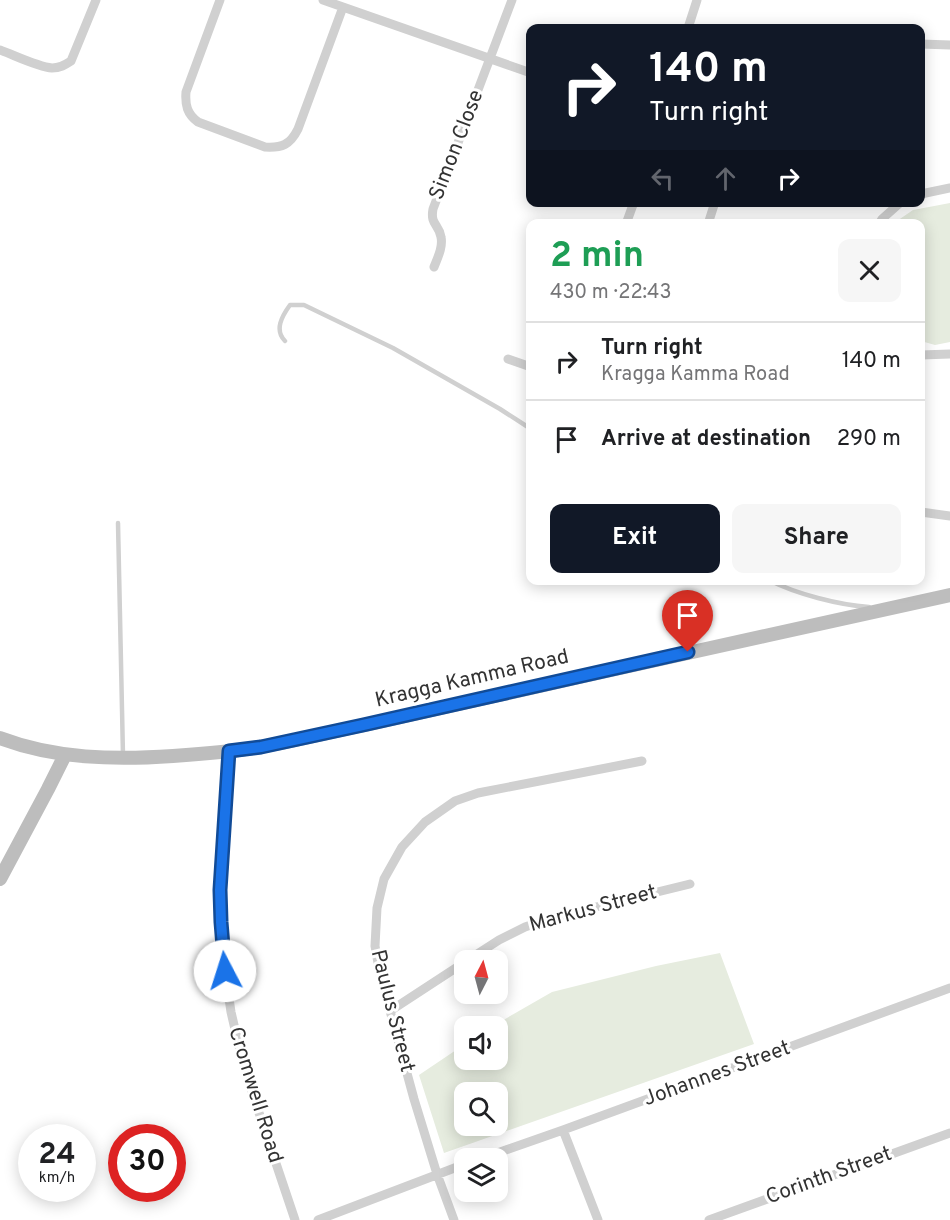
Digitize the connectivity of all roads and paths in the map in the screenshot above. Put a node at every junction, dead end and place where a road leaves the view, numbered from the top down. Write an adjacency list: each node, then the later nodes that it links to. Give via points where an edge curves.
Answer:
1 (96, 0): 10 (street, via 71,62 53,68)
2 (220, 0): 6 (street, via 186,92 187,109 198,122 275,148 293,139 298,129)
3 (323, 0): 6 (street)
4 (512, 0): 11 (street, Simon Close)
5 (697, 0): 7 (street)
6 (343, 7): 11 (street)
7 (689, 24)
8 (925, 44): 9 (street)
9 (950, 45)
10 (0, 50)
11 (491, 58): 12 (street); 17 (street, Simon Close, via 433,209 432,217 442,239)
12 (526, 71)
13 (950, 188): 14 (street)
14 (925, 193)
15 (895, 207): 16 (street)
16 (882, 219)
17 (434, 267)
18 (285, 341): 23 (lane, via 279,327 286,311 290,305 304,305 393,348)
19 (950, 354): 20 (street)
20 (925, 355)
21 (508, 359): 22 (street)
22 (526, 365)
23 (526, 426)
24 (925, 513): 25 (street)
25 (950, 516)
26 (118, 523): 33 (lane)
27 (781, 585): 29 (lane, via 857,607)
28 (950, 595): 29 (main road, Kragga Kamma Road)
29 (890, 609): 31 (main road, Kragga Kamma Road, via 352,728)
30 (0, 738): 32 (main road, Kragga Kamma Road)
31 (229, 751): 33 (main road, Kragga Kamma Road); 46 (street, Cromwell Road, via 220,890 231,1012 244,1068)
32 (65, 755): 33 (main road, Kragga Kamma Road); 35 (main road)
33 (123, 758)
34 (642, 761): 40 (street, Paulus Street, via 478,793 455,801 424,822 402,847 384,879 377,908 375,945)
35 (0, 879)
36 (690, 884): 37 (street, Markus Street, via 551,918 525,927)
37 (484, 950)
38 (454, 969): 40 (street, Markus Street)
39 (950, 988): 41 (street, Johannes Street)
40 (390, 1011): 45 (street, Paulus Street)
41 (563, 1130): 43 (street, Johannes Street); 49 (street)
42 (950, 1133): 50 (street, Corinth Street)
43 (508, 1149)
44 (454, 1168): 45 (street)
45 (437, 1174): 47 (street); 48 (street, Paulus Street)
46 (295, 1220)
47 (318, 1220)
48 (454, 1220)
49 (598, 1220)
50 (709, 1220)

